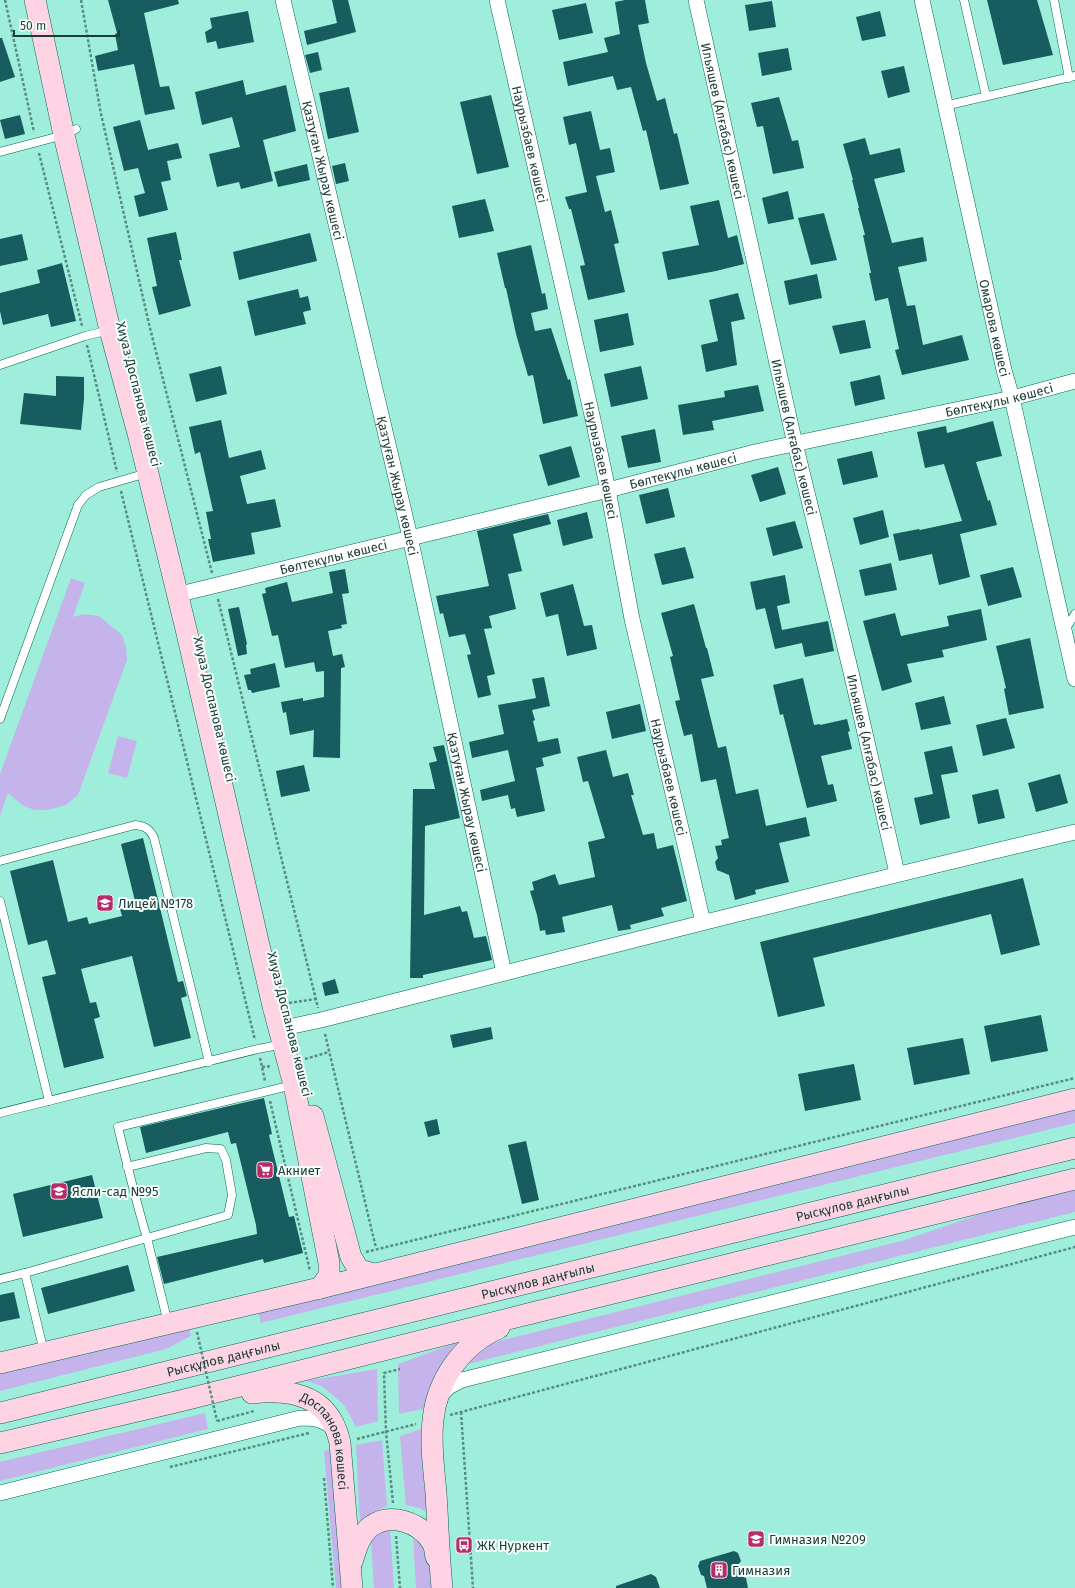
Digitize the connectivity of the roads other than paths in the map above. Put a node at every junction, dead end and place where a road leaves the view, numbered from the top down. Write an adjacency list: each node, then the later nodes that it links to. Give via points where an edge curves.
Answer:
1 (35, 0): 12 (street, Хиуаз Доспанова көшесі)
2 (48, 0): 12 (street, Хиуаз Доспанова көшесі)
3 (283, 0): 21 (street, Қазтуған Жырау көшесі)
4 (496, 0): 20 (street, Наурызбаев көшесі)
5 (696, 0): 18 (street, Ильяшев (Алғабас) көшесі)
6 (922, 0): 11 (street, Омарова көшесі)
7 (964, 0): 10 (lane)
8 (1054, 0): 9 (lane)
9 (1072, 77): 10 (lane)
10 (986, 96): 11 (lane)
11 (944, 106): 17 (street, Омарова көшесі)
12 (70, 132): 13 (lane); 14 (street, Хиуаз Доспанова көшесі)
13 (0, 152)
14 (116, 328): 15 (lane); 19 (street, Хиуаз Доспанова көшесі)
15 (0, 365)
16 (1075, 381): 17 (street, Бөлтекұлы көшесі)
17 (1012, 398): 18 (street, Бөлтекұлы көшесі); 24 (street, Омарова көшесі)
18 (796, 442): 20 (street, Бөлтекұлы көшесі); 29 (street, Ильяшев (Алғабас) көшесі)
19 (152, 472): 22 (street, Хиуаз Доспанова көшесі); 26 (lane, via 100,487 86,495 78,505)
20 (608, 490): 21 (street, Бөлтекұлы көшесі); 31 (street, Наурызбаев көшесі, via 632,619)
21 (410, 537): 22 (street, Бөлтекұлы көшесі); 32 (street, Қазтуған Жырау көшесі)
22 (182, 594): 33 (street, Хиуаз Доспанова көшесі)
23 (1075, 614): 24 (lane)
24 (1064, 631): 25 (street, Омарова көшесі)
25 (1075, 678)
26 (0, 719)
27 (1075, 832): 29 (street)
28 (0, 860): 34 (lane, via 135,825 144,826 151,831)
29 (897, 873): 31 (street)
30 (0, 901): 37 (lane)
31 (703, 922): 32 (street)
32 (504, 973): 33 (street, via 321,1020)
33 (287, 1036): 34 (lane, via 258,1049); 35 (street, Хиуаз Доспанова көшесі)
34 (209, 1062): 37 (lane)
35 (299, 1084): 40 (lane, via 118,1127); 45 (street, Хиуаз Доспанова көшесі, via 351,1257 359,1270); 47 (street, Хиуаз Доспанова көшесі, via 329,1263 329,1276)
36 (1075, 1099): 45 (street)
37 (49, 1101): 38 (lane)
38 (0, 1113)
39 (1075, 1148): 54 (street, Рысқұлов даңғылы)
40 (128, 1168): 43 (lane); 43 (lane, via 206,1148 221,1148 226,1160 232,1195 228,1215)
41 (1075, 1179): 48 (street)
42 (1075, 1227): 52 (street, via 462,1380)
43 (147, 1238): 44 (lane); 49 (lane)
44 (25, 1273): 46 (lane); 50 (lane)
45 (374, 1274): 47 (street)
46 (0, 1279)
47 (315, 1279): 49 (street)
48 (532, 1313): 52 (street, via 487,1333 468,1348 449,1371); 53 (street)
49 (168, 1323): 50 (street)
50 (44, 1353): 51 (street)
51 (0, 1363)
52 (438, 1396): 59 (street, via 433,1420 433,1437)
53 (180, 1401): 55 (street, Доспанова көшесі, via 272,1390 290,1393 306,1397 319,1405); 56 (street)
54 (0, 1413)
55 (345, 1435): 57 (street, via 327,1422 314,1418 300,1418); 58 (street, Доспанова көшесі, via 340,1443)
56 (0, 1443)
57 (0, 1493)
58 (351, 1567): 59 (street, via 360,1539 370,1527 384,1521 402,1521 420,1529 433,1543); 60 (street, Доспанова көшесі)
59 (441, 1580)
60 (352, 1588)

